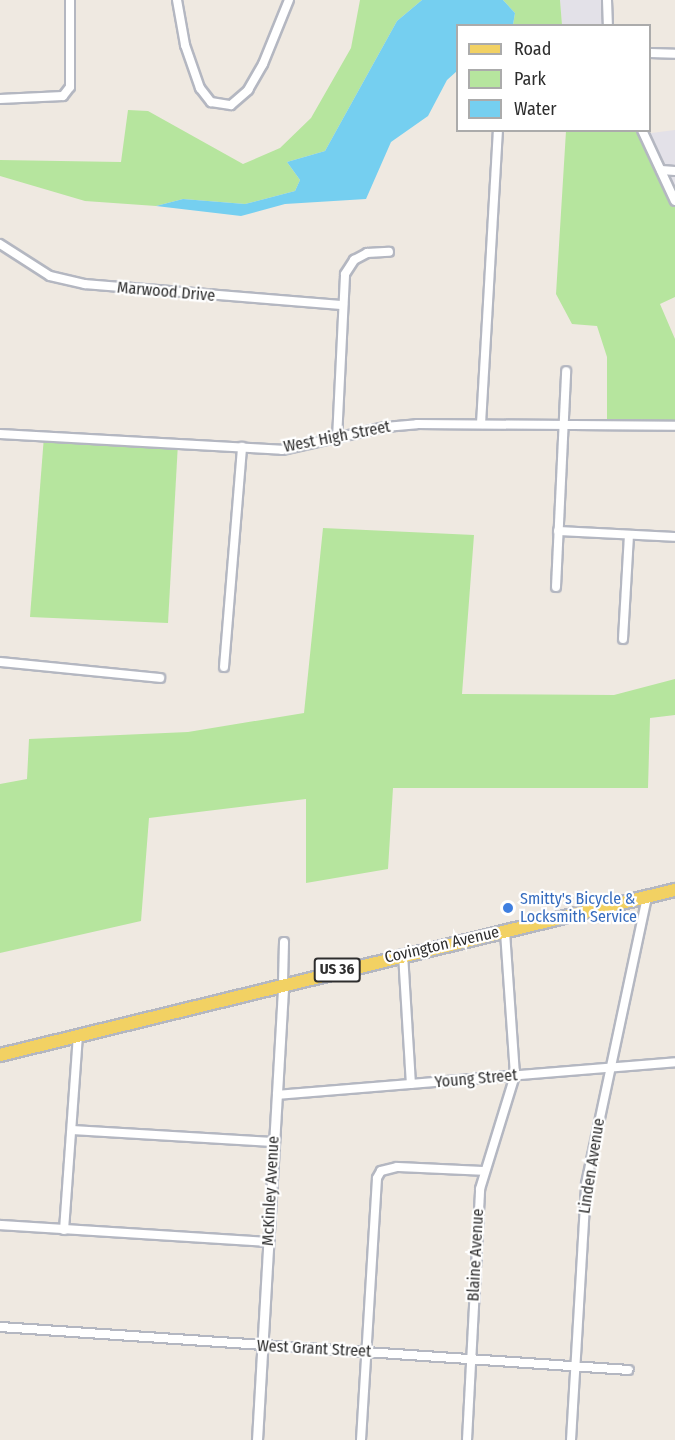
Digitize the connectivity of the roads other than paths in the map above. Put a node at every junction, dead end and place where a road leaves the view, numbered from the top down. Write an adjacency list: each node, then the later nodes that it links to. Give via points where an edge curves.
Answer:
1 (70, 0): 8 (street, via 70,87 63,96)
2 (177, 0): 3 (street, via 185,45 200,88 211,102 231,105 248,90 263,64)
3 (289, 0)
4 (607, 0): 5 (street)
5 (608, 24)
6 (651, 53): 7 (street)
7 (675, 54)
8 (0, 99)
9 (498, 132): 18 (street)
10 (643, 132): 11 (street)
11 (661, 170): 12 (street); 13 (street)
12 (675, 171)
13 (675, 201)
14 (0, 244): 16 (street, Marwood Drive, via 50,276 85,285)
15 (389, 252): 16 (street, via 367,253 354,260 345,274)
16 (343, 305): 22 (street)
17 (566, 371): 19 (street)
18 (482, 424): 19 (street, West High Street); 22 (street, West High Street, via 385,427)
19 (566, 425): 20 (street, West High Street); 24 (street)
20 (675, 426)
21 (0, 434): 23 (street, West High Street)
22 (337, 439): 23 (street, West High Street, via 282,450)
23 (242, 447): 30 (street)
24 (558, 531): 25 (street); 27 (street)
25 (629, 535): 26 (street); 28 (street)
26 (675, 537)
27 (556, 587)
28 (623, 639)
29 (0, 662): 31 (street)
30 (224, 667)
31 (160, 678)
32 (675, 890): 33 (main road, Covington Avenue / US 36)
33 (647, 896): 34 (main road, Covington Avenue / US 36); 41 (street, Linden Avenue)
34 (505, 931): 36 (main road, Covington Avenue / US 36); 42 (street)
35 (284, 942): 37 (street, McKinley Avenue)
36 (403, 954): 37 (main road, Covington Avenue / US 36); 43 (street)
37 (283, 983): 38 (main road, Covington Avenue / US 36); 44 (street, McKinley Avenue)
38 (78, 1035): 39 (main road, Covington Avenue / US 36); 45 (street)
39 (0, 1055)
40 (675, 1062): 41 (street, Young Street)
41 (610, 1068): 42 (street, Young Street); 55 (street, Linden Avenue, via 586,1184)
42 (515, 1076): 43 (street, Young Street); 47 (street, Blaine Avenue)
43 (411, 1084): 44 (street, Young Street)
44 (277, 1095): 46 (street, McKinley Avenue)
45 (72, 1130): 46 (street); 49 (street)
46 (273, 1142): 50 (street, McKinley Avenue)
47 (484, 1171): 53 (street, via 397,1167 381,1171 376,1187); 54 (street, Blaine Avenue)
48 (0, 1226): 49 (street)
49 (64, 1230): 50 (street)
50 (268, 1242): 52 (street, McKinley Avenue)
51 (0, 1327): 52 (street, West Grant Street)
52 (262, 1347): 53 (street, West Grant Street); 57 (street, McKinley Avenue)
53 (365, 1352): 54 (street, West Grant Street); 58 (street)
54 (471, 1359): 55 (street, West Grant Street); 59 (street, Blaine Avenue)
55 (576, 1365): 56 (street, West Grant Street); 60 (street, Linden Avenue)
56 (629, 1370)
57 (257, 1440)
58 (361, 1440)
59 (467, 1440)
60 (571, 1440)

